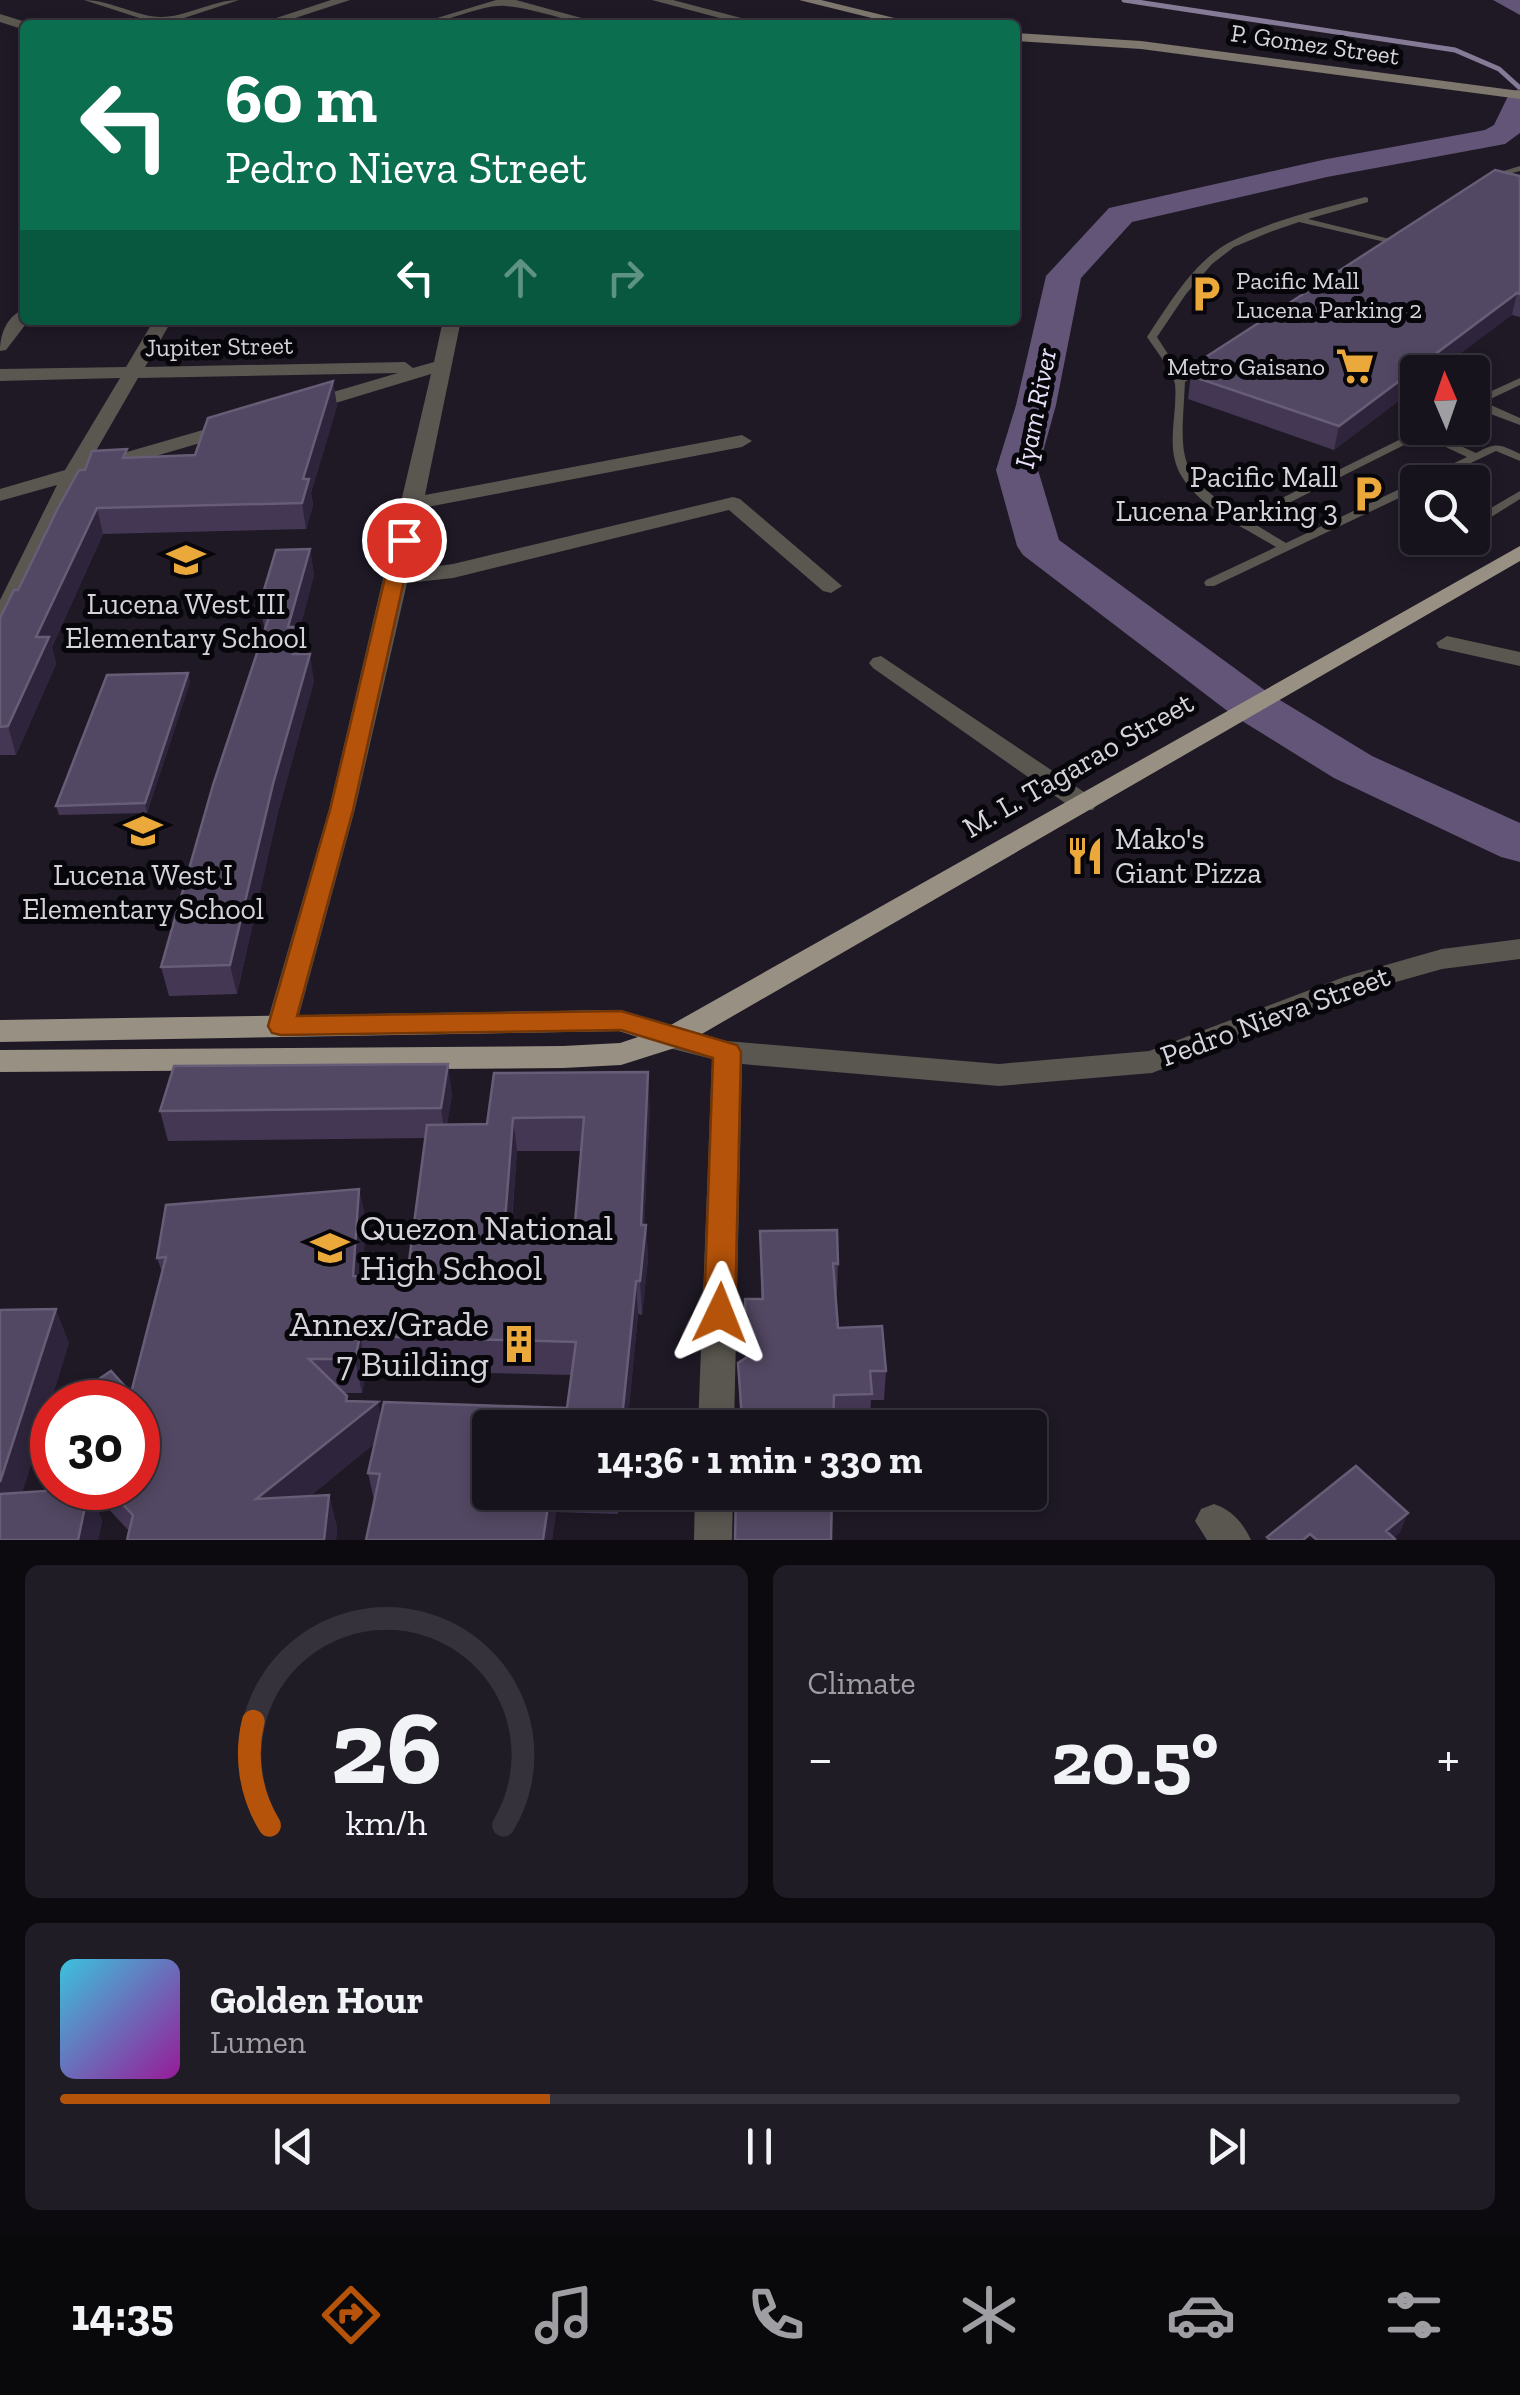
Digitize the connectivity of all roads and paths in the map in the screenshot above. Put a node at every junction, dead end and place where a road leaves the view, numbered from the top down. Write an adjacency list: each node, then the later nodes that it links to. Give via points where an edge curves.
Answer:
1 (90, 0): 8 (street)
2 (124, 0): 8 (street)
3 (233, 0): 10 (street)
4 (344, 0): 11 (street)
5 (658, 0): 14 (street)
6 (805, 0): 15 (main road)
7 (507, 1): 12 (street); 13 (street)
8 (106, 5): 9 (street)
9 (158, 20)
10 (176, 20)
11 (278, 20)
12 (440, 20)
13 (581, 20)
14 (741, 20)
15 (891, 20)
16 (1020, 37): 17 (main road, P. Gomez Street)
17 (1520, 95)
18 (1520, 168): 19 (lane, via 1490,174)
19 (1480, 184)
20 (1365, 200): 21 (lane)
21 (1299, 220): 23 (lane); 33 (lane, via 1222,250 1183,290 1152,338)
22 (1407, 236): 23 (lane)
23 (1395, 243): 24 (lane)
24 (1378, 254)
25 (20, 320): 28 (street)
26 (161, 325): 31 (street)
27 (451, 325): 30 (street)
28 (0, 346)
29 (1213, 360): 33 (lane)
30 (440, 366): 31 (street, Jupiter Street); 36 (street); 50 (street)
31 (132, 373): 32 (street, Jupiter Street); 46 (street)
32 (0, 374)
33 (1180, 381): 52 (lane, via 1180,469 1197,493)
34 (1520, 381): 35 (lane)
35 (1490, 396)
36 (293, 410)
37 (1490, 410): 39 (lane)
38 (256, 420): 46 (street)
39 (1520, 422)
40 (742, 442): 50 (street)
41 (1400, 443): 52 (lane)
42 (1455, 445): 43 (lane)
43 (1476, 456): 44 (lane, via 1496,447); 45 (lane)
44 (1520, 458)
45 (1458, 465)
46 (72, 475): 47 (street); 58 (street)
47 (0, 494)
48 (1400, 494): 53 (lane)
49 (1520, 494): 51 (lane)
50 (410, 504): 55 (street)
51 (1490, 513)
52 (1243, 522): 53 (lane)
53 (1286, 548): 56 (lane)
54 (1520, 552): 62 (main road, M. L. Tagarao Street)
55 (397, 578): 57 (street, via 453,571 733,503); 64 (street)
56 (1210, 583)
57 (831, 586)
58 (0, 624)
59 (1447, 643): 60 (street)
60 (1520, 659)
61 (881, 663): 62 (street)
62 (1084, 804): 66 (main road, M. L. Tagarao Street)
63 (1520, 949): 67 (street, Pedro Nieva Street, via 1442,959 1354,984 1152,1062 999,1075)
64 (281, 1026): 65 (main road); 66 (main road, via 621,1020)
65 (0, 1031)
66 (671, 1038): 67 (street, Pedro Nieva Street); 68 (main road, M. L. Tagarao Street, via 621,1054 563,1056)
67 (727, 1052): 69 (street)
68 (0, 1061)
69 (717, 1410)
70 (713, 1510): 71 (street)
71 (712, 1540)

